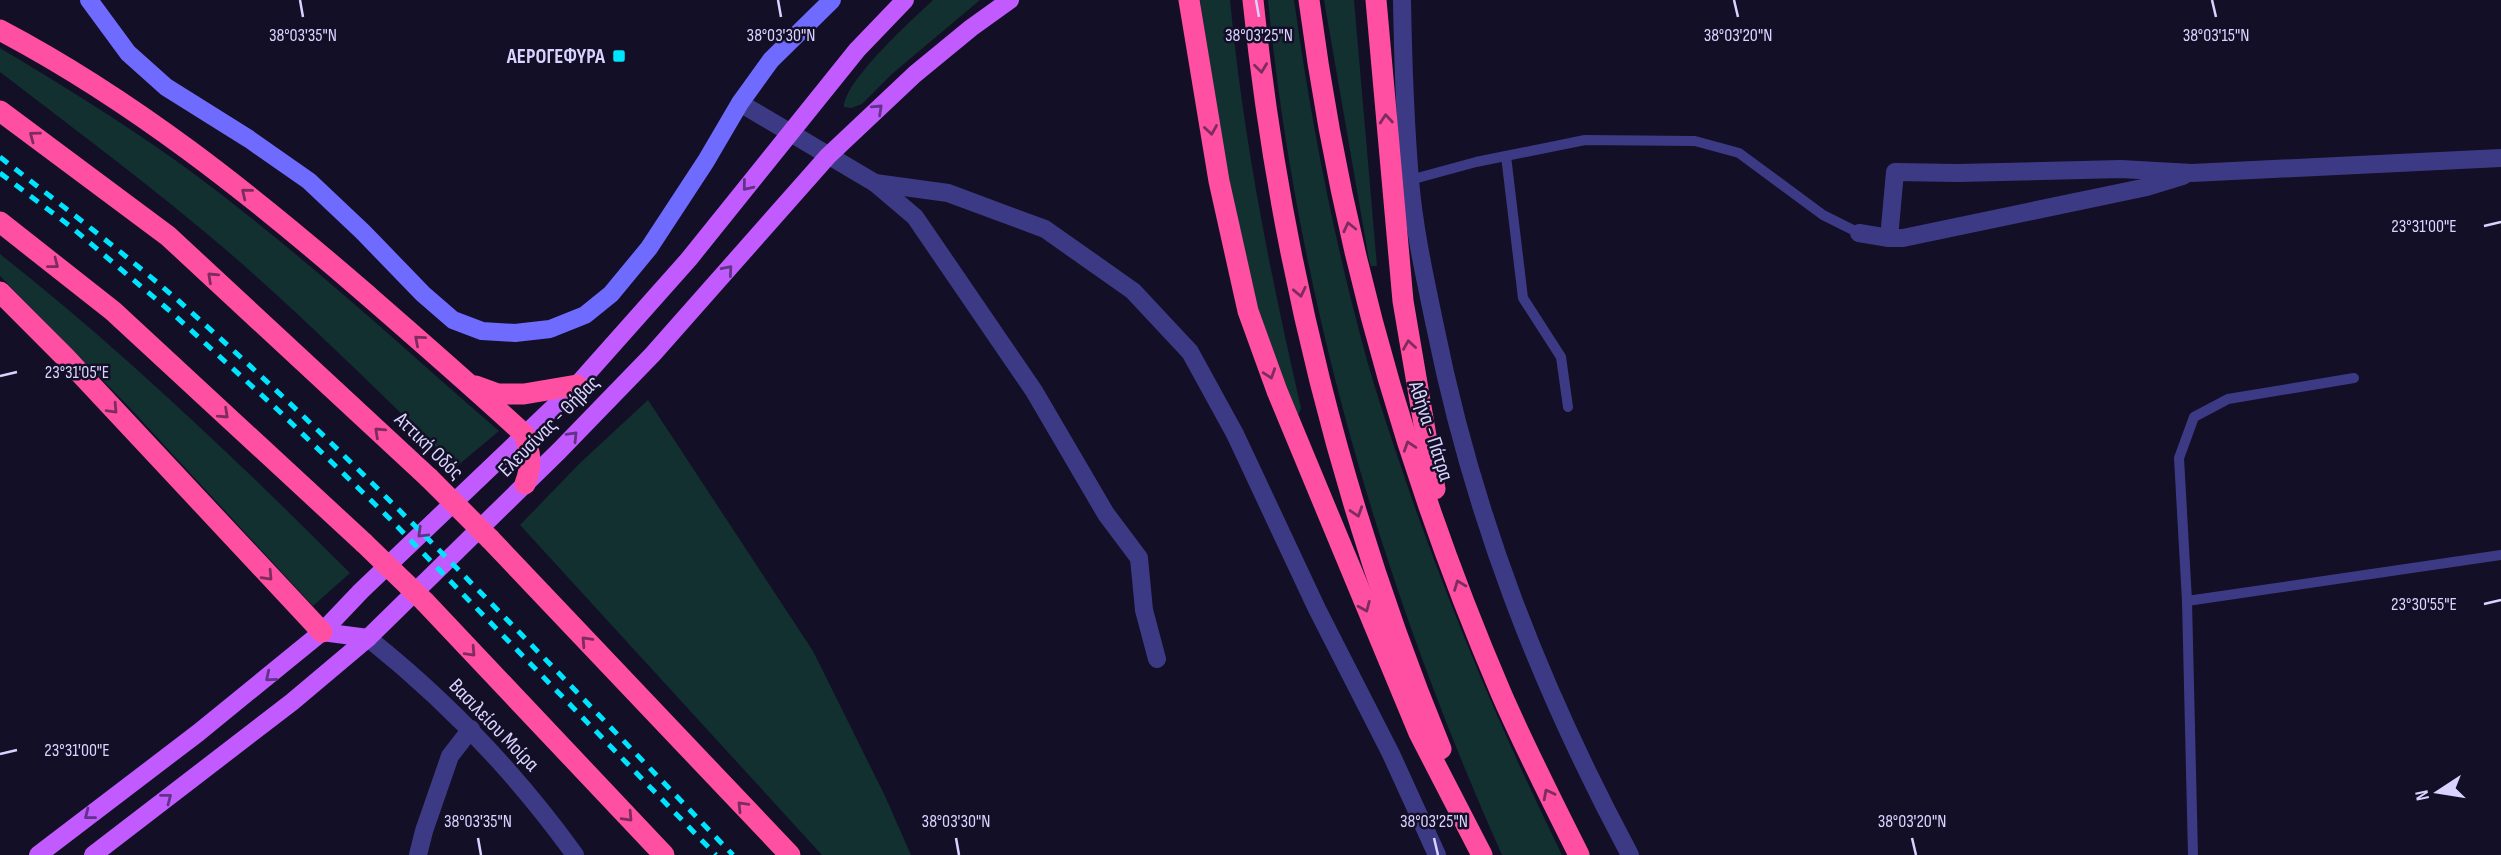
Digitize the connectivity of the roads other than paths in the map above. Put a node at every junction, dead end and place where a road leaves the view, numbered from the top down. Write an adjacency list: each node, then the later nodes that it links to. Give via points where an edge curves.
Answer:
1 (89, 0): 11 (street, via 128,53 166,87 309,181 423,294 453,320 482,331 550,329 584,316 611,295 649,248)
2 (832, 0): 11 (street, via 771,60)
3 (905, 0): 13 (main road, Ελευσίνας - Θήβας, via 857,50)
4 (1010, 0): 14 (main road, Ελευσίνας - Θήβας, one-way to 4, via 915,74)
5 (1189, 0): 44 (highway, one-way to 44, via 1219,181 1248,311 1276,391 1419,733)
6 (1253, 0): 44 (highway, one-way to 44, via 1278,179 1326,404 1405,659)
7 (1308, 0): 31 (highway, Αθήνα - Πάτρα, one-way to 7, via 1390,384 1360,275 1335,167)
8 (1376, 0): 31 (highway, one-way to 8, via 1403,301)
9 (1402, 0): 18 (street)
10 (0, 30): 25 (highway, one-way to 10, via 243,190 105,92)
11 (740, 103): 13 (street)
12 (0, 111): 42 (highway, Αττική Οδός, one-way to 12, bridge, via 429,478 168,236)
13 (790, 133): 14 (street); 26 (main road, Ελευσίνας - Θήβας, one-way to 26, via 689,259)
14 (828, 156): 19 (street); 29 (main road, Ελευσίνας - Θήβας, one-way to 14, via 653,354)
15 (1506, 156): 18 (lane); 21 (lane, via 1585,140 1695,141 1739,153 1823,215); 27 (lane, via 1522,299 1560,357)
16 (2501, 158): 17 (street)
17 (2192, 173): 22 (street, via 2147,187); 22 (street, via 2121,169 1895,172)
18 (1410, 180): 46 (street, via 1447,388 1485,524 1532,649)
19 (875, 183): 35 (street, via 915,217 1034,391 1106,514 1139,558 1144,610); 43 (street, via 948,193 1045,229 1133,291 1190,352 1235,434)
20 (0, 222): 41 (highway, one-way to 41, bridge, via 113,311 364,543)
21 (1859, 233): 22 (street)
22 (1889, 238)
23 (0, 292): 33 (highway, one-way to 33)
24 (2354, 378): 32 (lane, via 2228,399 2194,417 2179,458)
25 (471, 384): 26 (highway, via 498,394); 28 (highway)
26 (577, 385): 28 (main road, Ελευσίνας - Θήβας)
27 (1569, 407)
28 (524, 434): 29 (highway, via 530,456); 33 (main road, Ελευσίνας - Θήβας, one-way to 33)
29 (525, 484): 34 (main road, Ελευσίνας - Θήβας)
30 (2501, 555): 32 (lane)
31 (1448, 557): 45 (highway, Αθήνα - Πάτρα, one-way to 31, via 1501,693)
32 (2187, 601): 47 (lane)
33 (322, 632): 34 (main road); 37 (main road, Ελευσίνας - Θήβας, one-way to 37, via 208,726)
34 (368, 638): 36 (street, Βασιλείου Μοίρα); 38 (main road, Ελευσίνας - Θήβας, one-way to 34)
35 (1157, 660)
36 (471, 729): 39 (street, via 450,756); 40 (street, Βασιλείου Μοίρα, via 541,808)
37 (38, 855)
38 (93, 855)
39 (418, 855)
40 (575, 855)
41 (664, 855)
42 (790, 855)
43 (1437, 855)
44 (1484, 855)
45 (1579, 855)
46 (1630, 855)
47 (2193, 855)

